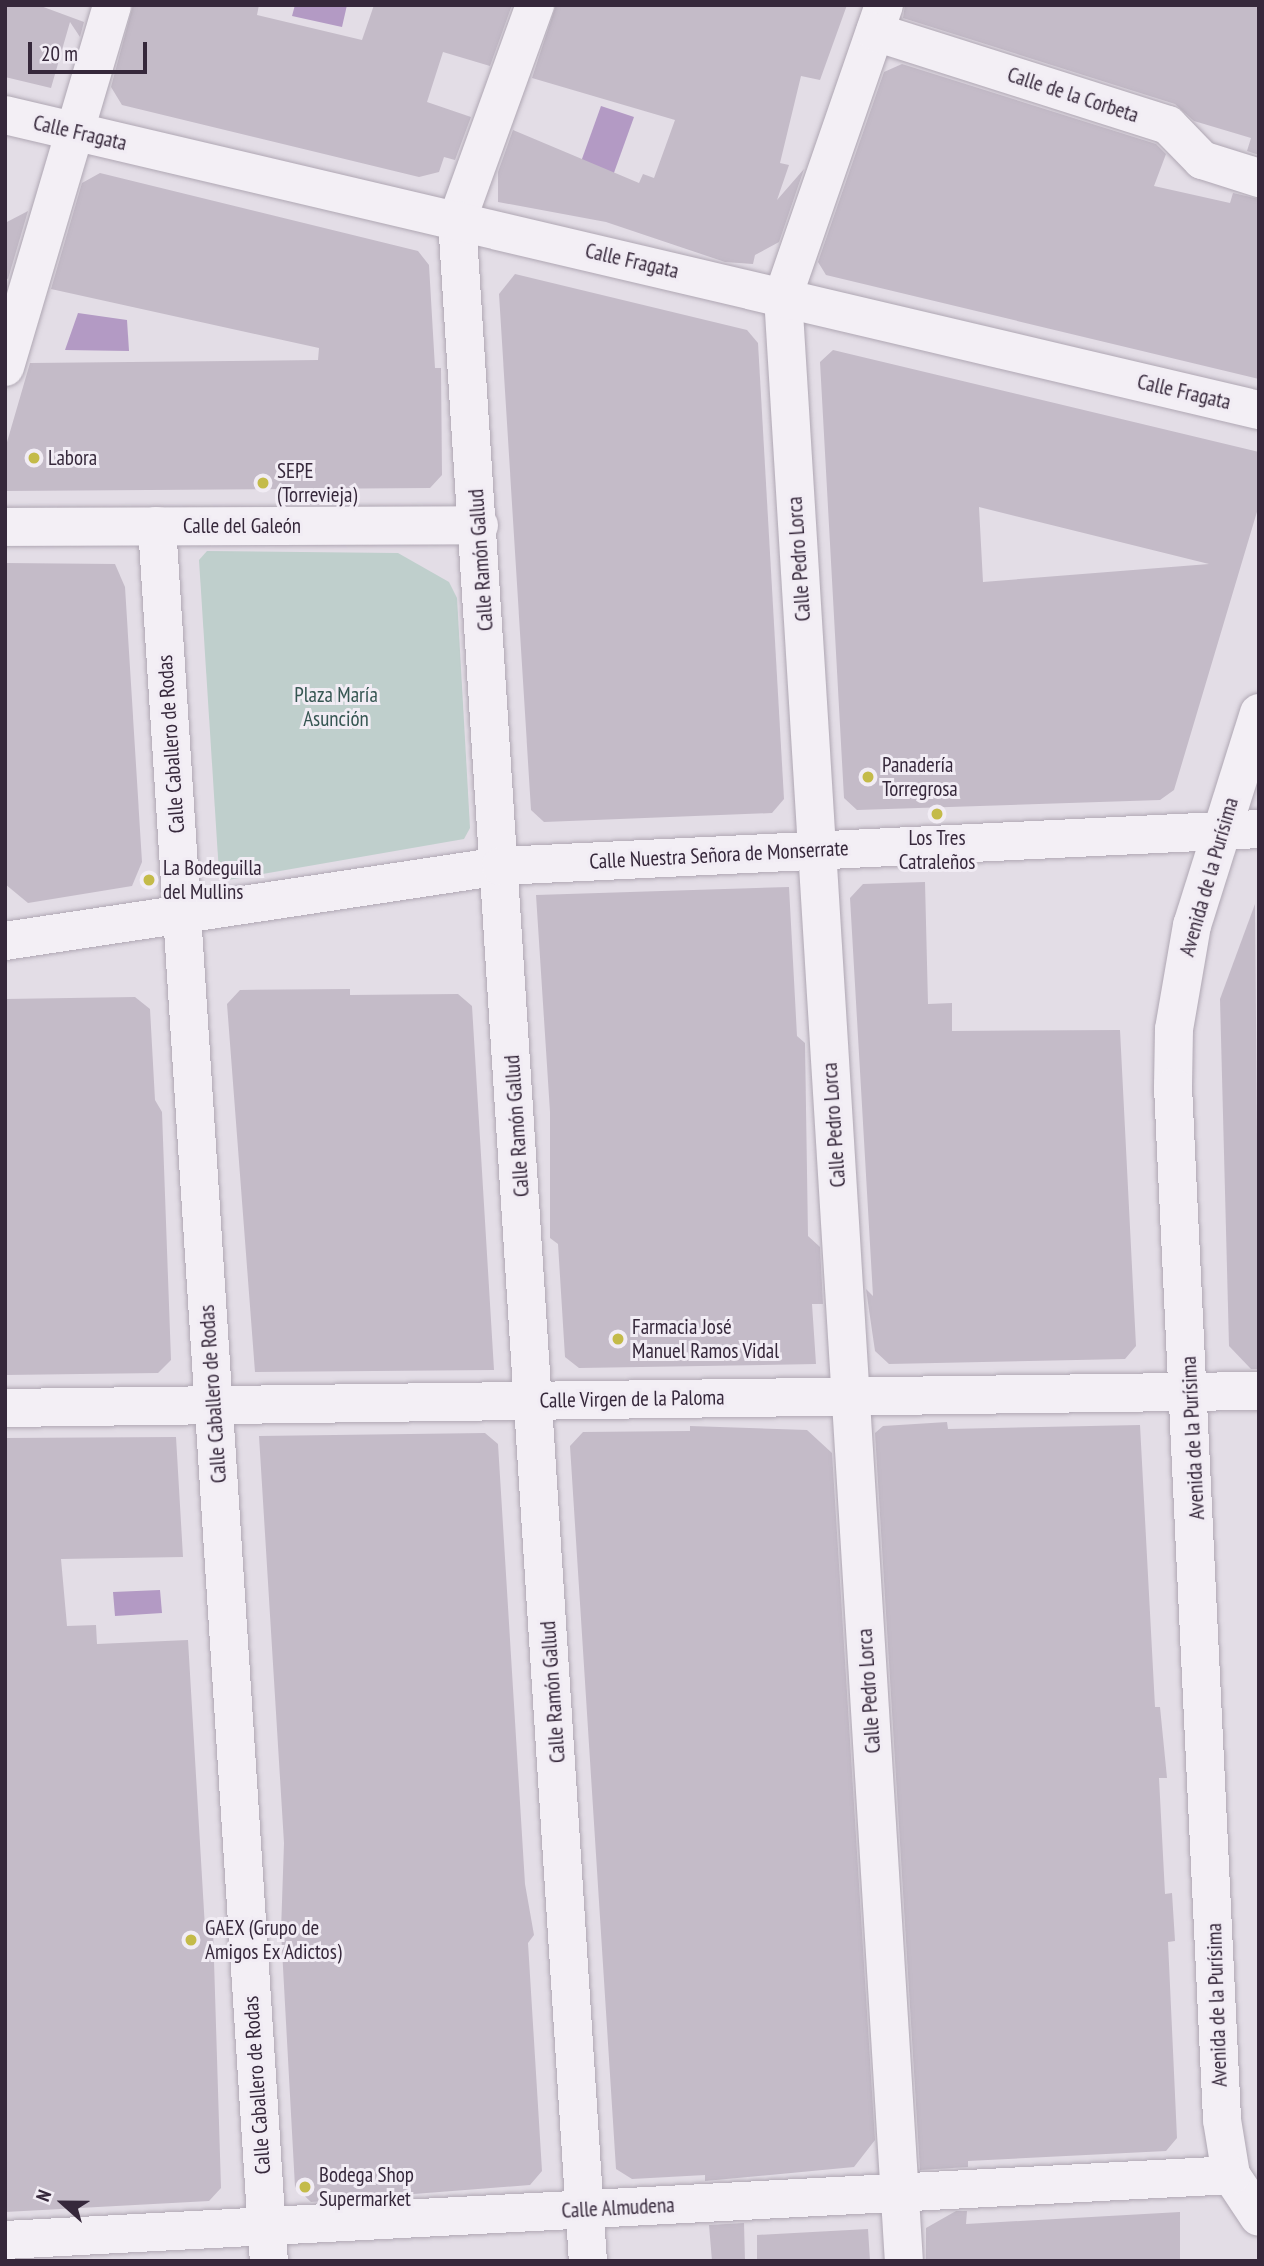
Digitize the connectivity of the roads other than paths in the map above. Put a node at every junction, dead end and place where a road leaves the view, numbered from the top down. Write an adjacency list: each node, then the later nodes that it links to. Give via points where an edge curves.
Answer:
1 (112, 5): 5 (street)
2 (535, 5): 7 (street, Calle Ramón Gallud)
3 (879, 19): 6 (street, Calle de la Corbeta, via 1168,125 1202,160); 8 (street, Calle Pedro Lorca)
4 (5, 115): 5 (street, Calle Fragata)
5 (74, 132): 7 (street, Calle Fragata); 9 (street)
6 (1259, 178)
7 (457, 220): 8 (street, Calle Fragata); 11 (street, Calle Ramón Gallud)
8 (783, 296): 10 (street, Calle Fragata); 16 (street, Calle Pedro Lorca)
9 (5, 367)
10 (1259, 410)
11 (479, 525): 12 (street, Calle del Galeón); 17 (street, Calle Ramón Gallud)
12 (157, 526): 13 (street, Calle del Galeón); 18 (street, Calle Caballero de Rodas)
13 (5, 527)
14 (1259, 713): 15 (street, Avenida de la Purísima)
15 (1240, 830): 16 (street, Calle Nuestra Señora de Monserrate); 21 (street, Avenida de la Purísima, via 1192,925 1174,1029)
16 (817, 850): 17 (street, Calle Nuestra Señora de Monserrate); 22 (street, Calle Pedro Lorca)
17 (500, 866): 18 (street, Calle Nuestra Señora de Monserrate); 23 (street, Calle Ramón Gallud)
18 (182, 914): 19 (street, Calle Nuestra Señora de Monserrate); 24 (street, Calle Caballero de Rodas)
19 (5, 941)
20 (1259, 1391): 21 (street, Calle Virgen de la Paloma)
21 (1192, 1392): 22 (street, Calle Virgen de la Paloma); 26 (street, Avenida de la Purísima, via 1222,2106)
22 (850, 1396): 23 (street, Calle Virgen de la Paloma); 27 (street, Calle Pedro Lorca)
23 (534, 1401): 24 (street, Calle Virgen de la Paloma); 28 (street, Calle Ramón Gallud)
24 (213, 1405): 25 (street, Calle Virgen de la Paloma); 31 (street, Calle Caballero de Rodas)
25 (5, 1408)
26 (1231, 2175): 27 (street, Calle Almudena); 29 (street)
27 (900, 2193): 28 (street, Calle Almudena); 33 (street, Calle Pedro Lorca)
28 (586, 2209): 31 (street, Calle Almudena); 32 (street, Calle Ramón Gallud)
29 (1259, 2217)
30 (5, 2240): 31 (street, Calle Almudena)
31 (268, 2244)
32 (588, 2261)
33 (904, 2261)

